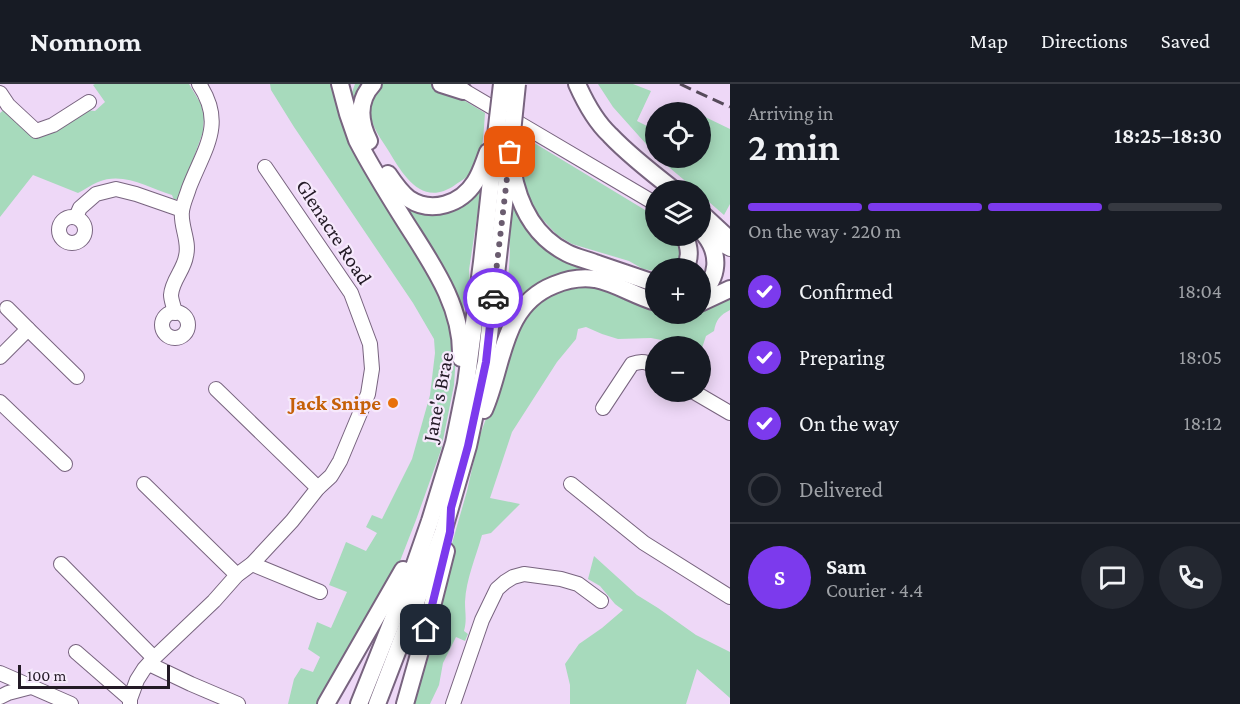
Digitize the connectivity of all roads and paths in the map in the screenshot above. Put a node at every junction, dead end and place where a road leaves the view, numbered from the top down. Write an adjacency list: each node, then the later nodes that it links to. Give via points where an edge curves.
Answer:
1 (199, 84): 17 (street, via 211,110 211,130)
2 (340, 84): 12 (main road)
3 (352, 84): 12 (main road)
4 (374, 84): 13 (main road, via 362,103 362,123 372,149 399,191 415,203 441,206 462,196 475,182 488,151)
5 (441, 84): 9 (main road)
6 (502, 84): 13 (main road, Jane's Brae, bridge)
7 (517, 84): 13 (main road, Jane's Brae, bridge)
8 (577, 84): 15 (main road, via 609,135)
9 (458, 87): 16 (street)
10 (0, 93): 11 (street, via 36,131 53,126)
11 (89, 102)
12 (345, 102): 39 (main road, via 357,141 438,276 453,309 461,338)
13 (502, 148): 24 (main road, via 521,205 541,234 569,254); 39 (main road, Jane's Brae); 41 (main road, Jane's Brae, via 486,362)
14 (265, 167): 45 (street, Glenacre Road, via 351,293 370,344 368,394 340,461)
15 (662, 180)
16 (645, 198)
17 (182, 210): 18 (street, via 116,189 96,194); 30 (street, via 188,248 171,296)
18 (76, 217)
19 (711, 222): 21 (main road)
20 (711, 238): 23 (street)
21 (730, 240)
22 (711, 245): 25 (main road, via 715,268)
23 (730, 249)
24 (645, 280)
25 (711, 282)
26 (730, 288): 28 (main road)
27 (645, 297): 41 (main road, via 592,279 558,283 536,293 514,320 487,403)
28 (711, 298)
29 (7, 308): 31 (street)
30 (175, 313)
31 (28, 329): 32 (street); 34 (street)
32 (0, 357)
33 (645, 362): 38 (street, via 632,364)
34 (77, 378)
35 (216, 389): 45 (street)
36 (0, 402): 42 (street)
37 (711, 402): 40 (street)
38 (603, 408)
39 (460, 412): 47 (main road, Jane's Brae)
40 (730, 413)
41 (468, 446): 46 (main road, Jane's Brae)
42 (65, 464)
43 (144, 484): 50 (street)
44 (572, 484): 52 (street, via 644,543)
45 (318, 488): 49 (street, Glenacre Road)
46 (451, 508): 66 (main road, Jane's Brae); 67 (main road, via 445,556)
47 (430, 521): 64 (main road); 65 (main road, Jane's Brae)
48 (61, 564): 55 (street)
49 (252, 564): 50 (street, Glenacre Road); 51 (street)
50 (237, 575): 55 (street, Glenacre Road)
51 (320, 592)
52 (730, 597)
53 (601, 601): 68 (street, via 578,584 561,579 525,574 513,577 497,589 482,620)
54 (76, 652): 60 (street, Glenacre Road)
55 (151, 661): 60 (street, Glenacre Road, via 137,680); 63 (street)
56 (0, 673): 58 (street)
57 (0, 682): 58 (street)
58 (25, 688): 59 (street); 61 (street); 62 (street)
59 (0, 697)
60 (130, 701)
61 (48, 704)
62 (71, 704)
63 (238, 704)
64 (326, 704)
65 (359, 704)
66 (377, 704)
67 (405, 704)
68 (453, 704)

